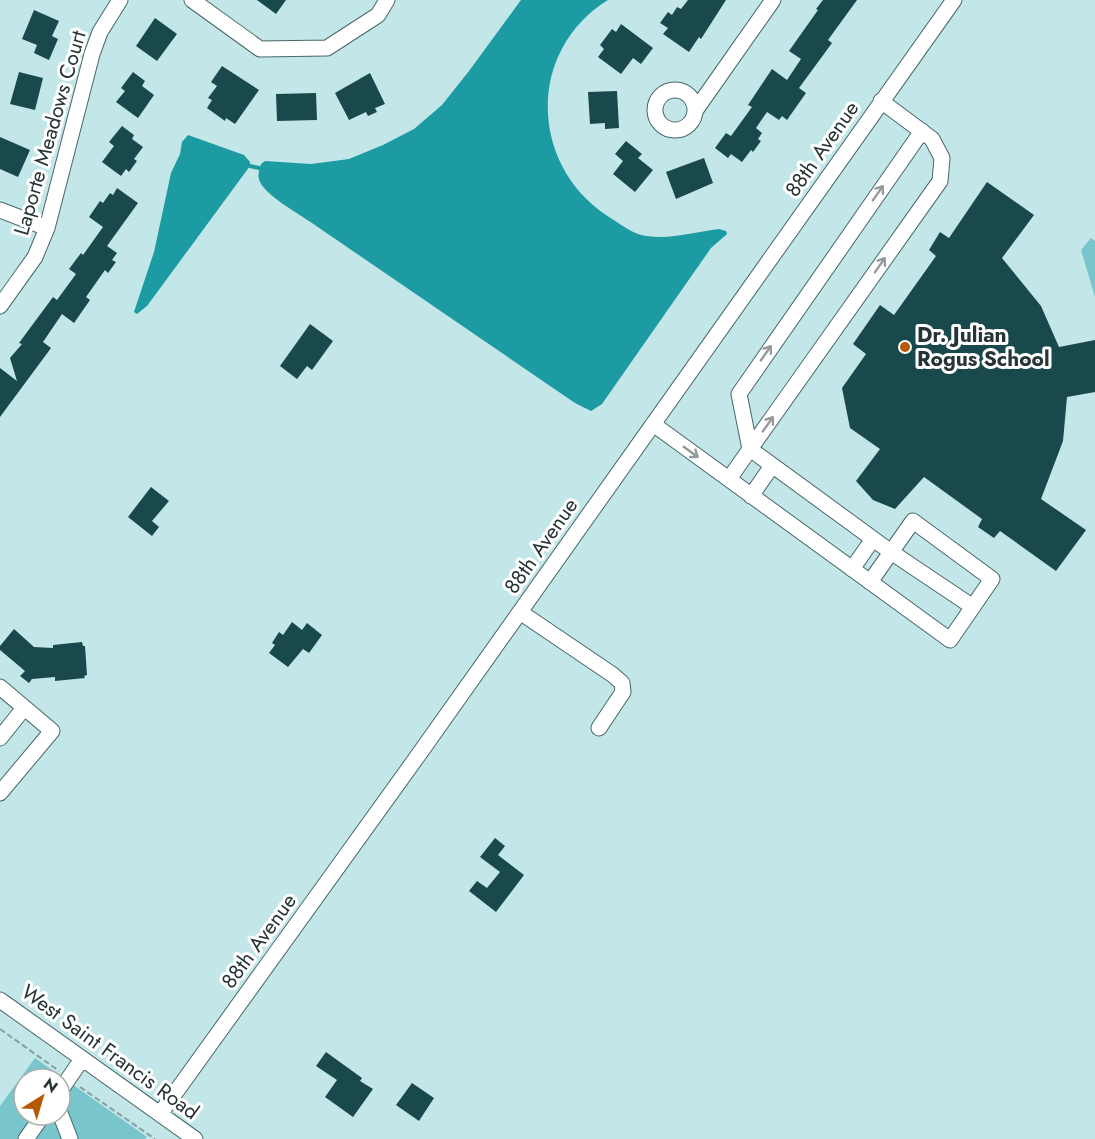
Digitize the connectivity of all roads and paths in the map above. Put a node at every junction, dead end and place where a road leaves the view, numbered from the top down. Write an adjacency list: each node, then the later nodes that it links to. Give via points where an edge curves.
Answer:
1 (120, 0): 10 (street, Laporte Meadows Court, via 104,24 92,54)
2 (192, 0): 3 (street, via 260,49 327,48 378,15)
3 (387, 0)
4 (773, 0): 7 (street)
5 (954, 0): 6 (street, 88th Avenue)
6 (881, 101): 8 (street); 12 (street, 88th Avenue)
7 (694, 111)
8 (921, 131): 13 (street, one-way to 8, via 739,394); 13 (street, one-way to 8, via 940,181 942,158 932,139)
9 (0, 210): 10 (street)
10 (47, 228): 11 (street, Laporte Meadows Court, via 35,257)
11 (0, 306)
12 (652, 424): 15 (street, one-way to 15); 22 (street, 88th Avenue)
13 (750, 449): 14 (street); 15 (street)
14 (772, 466): 16 (street); 17 (street)
15 (729, 479): 16 (street)
16 (752, 495): 19 (street)
17 (873, 538): 18 (street); 19 (street)
18 (891, 552): 20 (street); 21 (street); 21 (street, via 913,521 992,579)
19 (852, 569): 20 (street)
20 (870, 582): 21 (street, via 950,640)
21 (973, 607)
22 (520, 612): 25 (street, via 622,683 623,692); 34 (street, 88th Avenue)
23 (0, 687): 24 (street)
24 (24, 708): 26 (street); 27 (street, via 52,731)
25 (599, 728)
26 (2, 730)
27 (0, 793)
28 (0, 1000): 30 (street, West Saint Francis Road)
29 (0, 1029): 31 (path)
30 (82, 1059): 32 (street); 34 (street, West Saint Francis Road)
31 (44, 1067)
32 (72, 1073)
33 (72, 1089): 35 (path)
34 (160, 1114): 36 (street, West Saint Francis Road)
35 (155, 1139)
36 (195, 1139)

